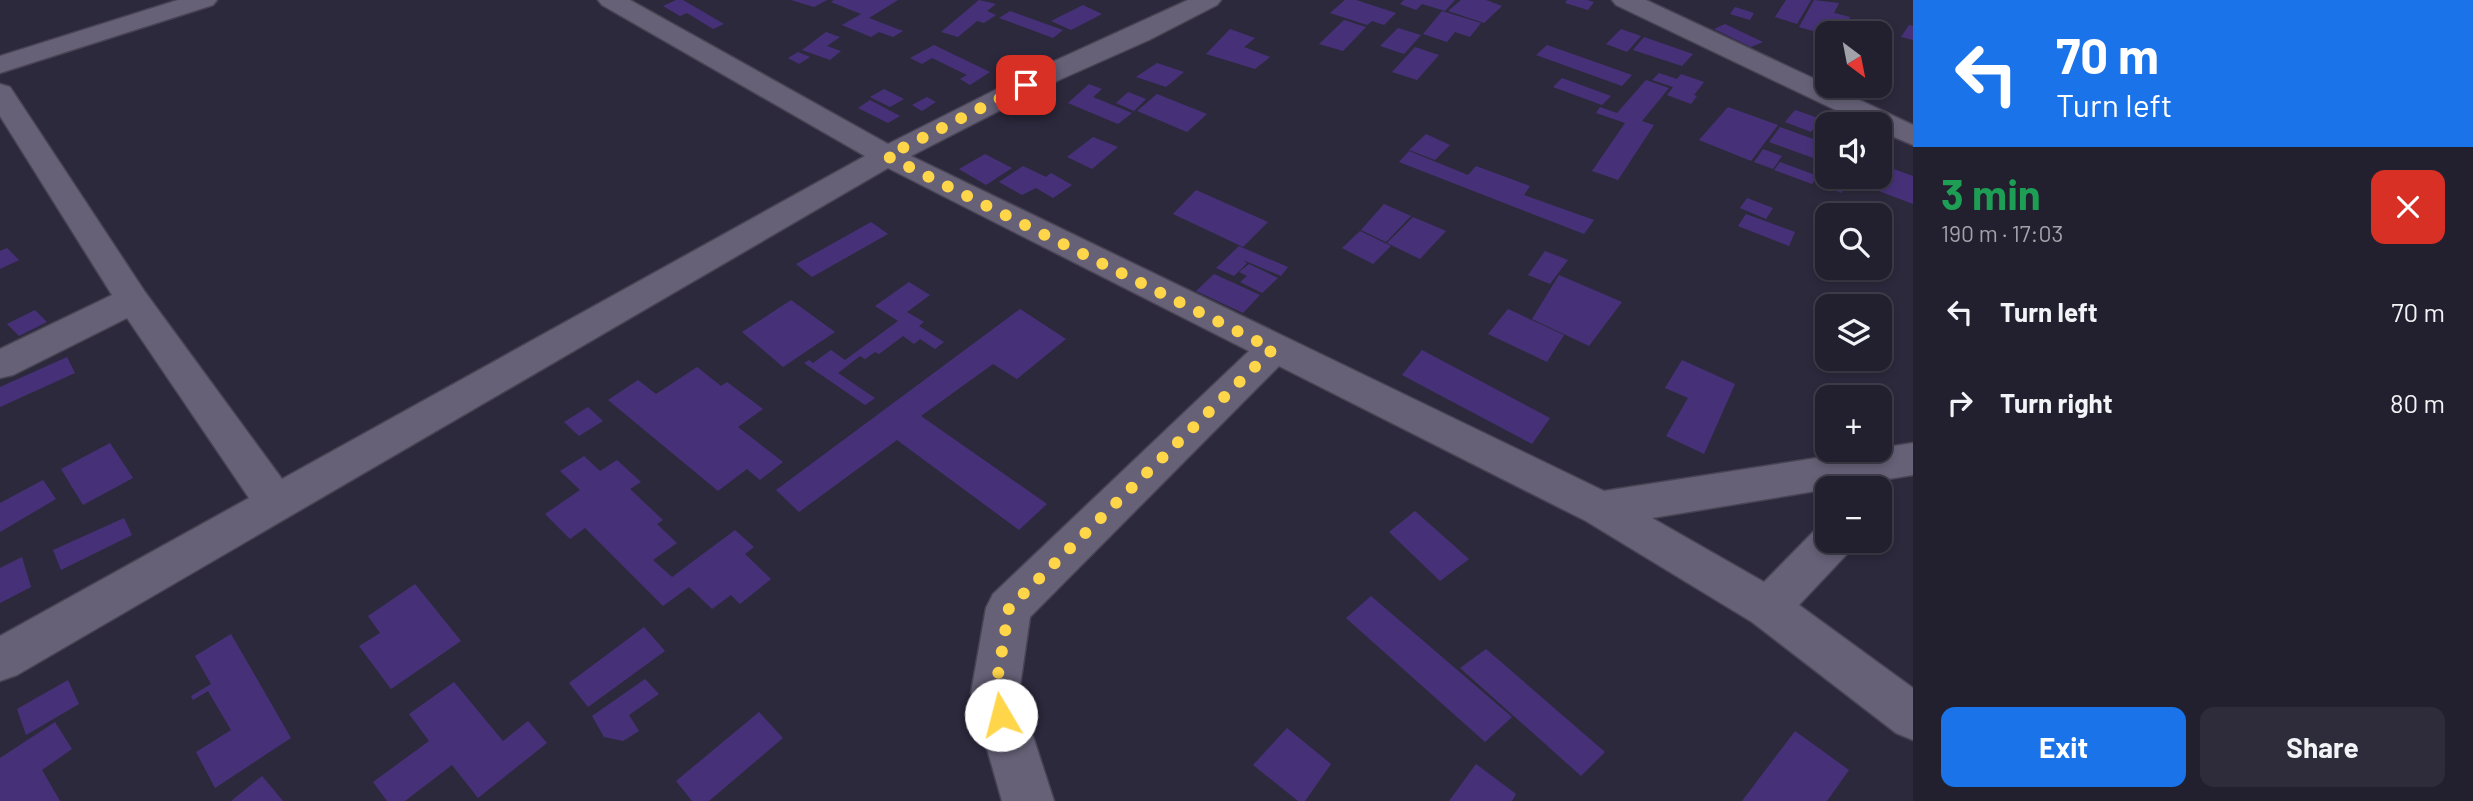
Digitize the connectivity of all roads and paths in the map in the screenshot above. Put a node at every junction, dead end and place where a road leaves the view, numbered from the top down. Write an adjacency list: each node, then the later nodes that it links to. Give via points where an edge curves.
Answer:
1 (204, 0): 5 (street)
2 (611, 0): 8 (street)
3 (1208, 0): 8 (street)
4 (1625, 0): 7 (street)
5 (0, 65)
6 (0, 93): 9 (street)
7 (1913, 136)
8 (887, 156): 10 (street); 14 (street)
9 (133, 300): 11 (street); 14 (street)
10 (1273, 349): 15 (street); 20 (street, via 1009,608 995,693)
11 (0, 365)
12 (1912, 458): 13 (street); 15 (street)
13 (1892, 478)
14 (276, 504): 18 (street)
15 (1601, 509): 17 (street)
16 (1821, 553): 17 (street)
17 (1768, 608): 19 (street)
18 (0, 660)
19 (1913, 717)
20 (1028, 801)

